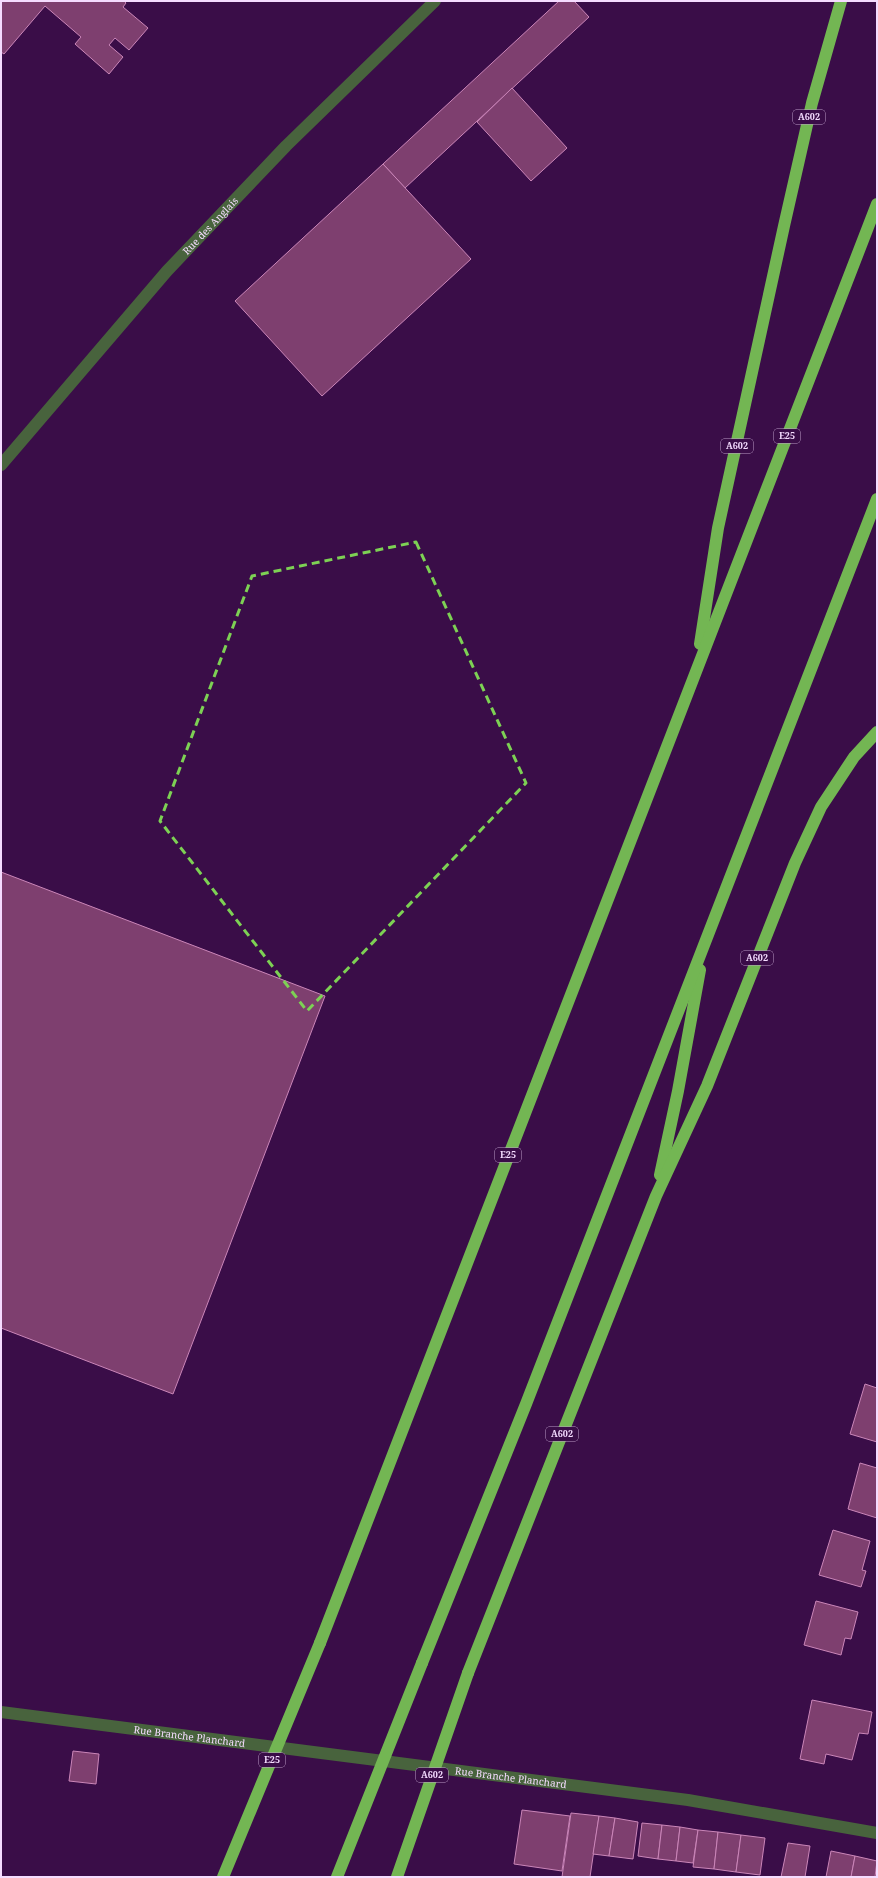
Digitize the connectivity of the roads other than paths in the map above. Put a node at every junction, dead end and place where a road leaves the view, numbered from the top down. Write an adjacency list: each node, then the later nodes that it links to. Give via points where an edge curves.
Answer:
1 (435, 1): 4 (street, Rue des Anglais, via 286,146 167,271)
2 (839, 4): 6 (highway, A602, via 812,103 718,528)
3 (877, 204): 6 (highway, E25)
4 (1, 465)
5 (877, 499): 8 (highway)
6 (697, 667): 12 (highway, E25, bridge, via 320,1642)
7 (877, 732): 9 (highway, A602, via 854,757 821,807 795,863 707,1086)
8 (705, 941): 9 (highway, A602); 13 (highway, bridge, via 526,1404)
9 (656, 1196): 14 (highway, A602, bridge, via 468,1673)
10 (1, 1712): 11 (street, Rue Branche Planchard, via 688,1800)
11 (877, 1833)
12 (223, 1877)
13 (337, 1877)
14 (397, 1877)

